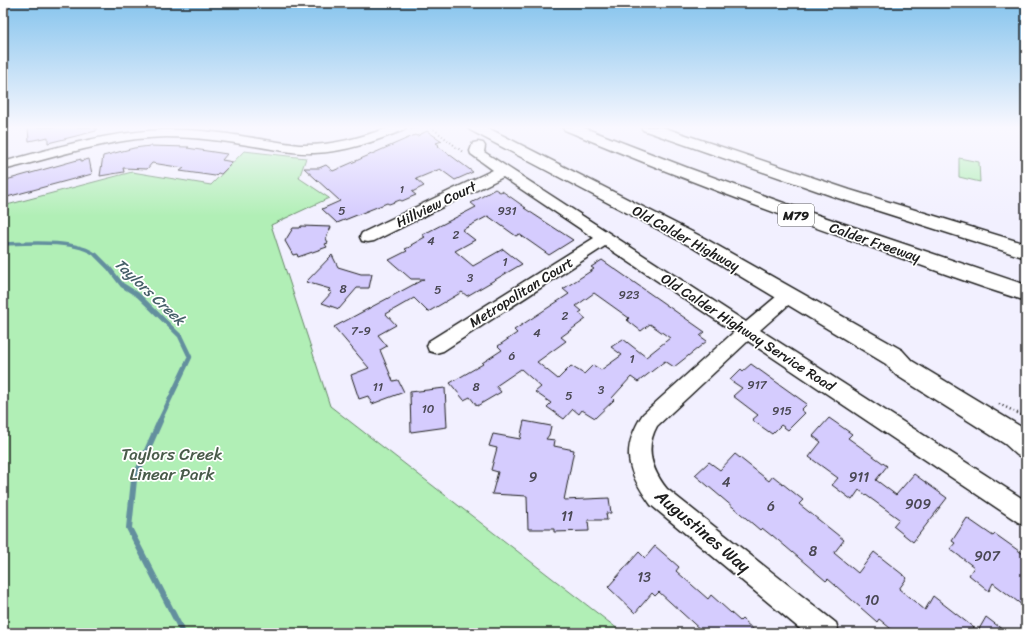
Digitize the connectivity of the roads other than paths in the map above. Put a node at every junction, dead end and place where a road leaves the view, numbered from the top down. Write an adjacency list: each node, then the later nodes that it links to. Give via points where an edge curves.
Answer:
1 (40, 157): 7 (street)
2 (482, 157): 8 (street, Old Calder Highway Service Road)
3 (532, 157): 14 (main road, Old Calder Highway, via 697,242)
4 (642, 157): 13 (main road, Calder Freeway / M79, via 774,207)
5 (733, 157): 9 (main road, M79)
6 (746, 157): 9 (main road)
7 (3, 166)
8 (503, 171): 10 (street, Hillview Court); 11 (street, Old Calder Highway Service Road)
9 (918, 218): 12 (main road, M79)
10 (368, 237)
11 (606, 238): 15 (street, Old Calder Highway Service Road); 16 (street, Metropolitan Court)
12 (1026, 251)
13 (1026, 293)
14 (789, 295): 15 (street, Augustines Way); 17 (main road, Old Calder Highway)
15 (746, 332): 20 (street, Old Calder Highway Service Road); 21 (street, Augustines Way, via 650,420 643,430 639,451 643,474 659,497 675,512)
16 (436, 346)
17 (894, 357): 18 (main road, Old Calder Highway, via 910,361 999,417); 19 (main road, Old Calder Highway, via 904,368 1014,436)
18 (1026, 430)
19 (1026, 447)
20 (1026, 514)
21 (826, 633)

